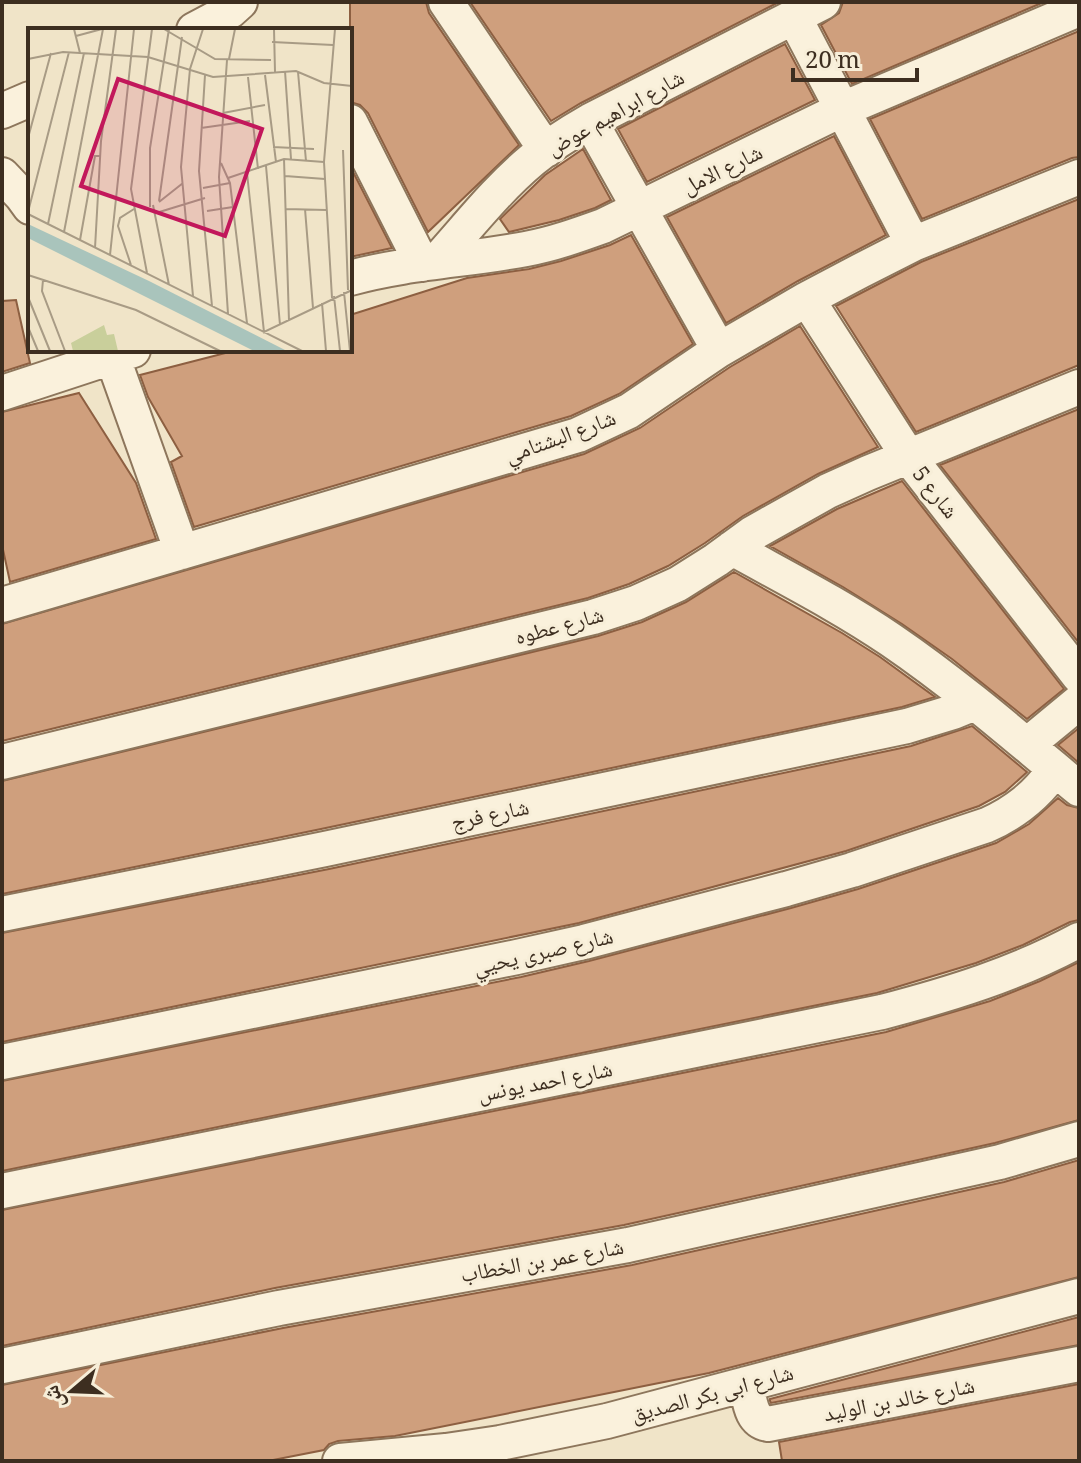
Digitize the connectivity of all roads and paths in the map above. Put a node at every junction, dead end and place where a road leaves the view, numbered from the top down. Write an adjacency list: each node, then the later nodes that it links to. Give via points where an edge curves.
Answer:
1 (240, 2): 5 (street)
2 (446, 2): 11 (street)
3 (809, 9): 7 (street); 9 (street, شارع ابراهيم عوض)
4 (1079, 9): 7 (street, شارع الامل)
5 (202, 28)
6 (28, 100): 8 (street)
7 (843, 109): 15 (street, شارع الامل); 16 (street)
8 (2, 111)
9 (590, 121): 11 (street, شارع ابراهيم عوض); 15 (street)
10 (352, 126): 17 (street)
11 (546, 150): 17 (street, شارع ابراهيم عوض)
12 (2, 175): 14 (street)
13 (1079, 177): 16 (street, شارع البشتامي)
14 (28, 204)
15 (639, 209): 17 (street, شارع الامل, via 566,240); 20 (street)
16 (913, 244): 19 (street, شارع البشتامي)
17 (429, 263): 18 (street, شارع الامل)
18 (352, 278)
19 (807, 299): 20 (street, شارع البشتامي); 24 (street, شارع 5)
20 (719, 350): 26 (street, شارع البشتامي, via 629,411 578,435)
21 (119, 352): 23 (street); 26 (street)
22 (1079, 387): 24 (street, شارع عطوه)
23 (2, 393)
24 (908, 456): 25 (street, شارع عطوه, via 828,491); 28 (street, شارع 5)
25 (732, 548): 30 (street, via 846,611); 32 (street, شارع عطوه, via 678,584 593,617)
26 (182, 552): 27 (street, شارع البشتامي)
27 (2, 605)
28 (1079, 676)
29 (1079, 702): 31 (street)
30 (975, 703): 31 (street); 34 (street, شارع فرج, via 907,726)
31 (1027, 745): 33 (street)
32 (2, 762)
33 (1067, 779): 36 (street, شارع صبرى يحيي, via 1043,787 987,825 719,908 517,957)
34 (2, 914)
35 (1079, 940): 38 (street, شارع احمد يونس, via 949,995 882,1012)
36 (2, 1062)
37 (1079, 1139): 41 (street, شارع عمر بن الخطاب, via 1000,1162 640,1243 290,1306)
38 (2, 1191)
39 (1079, 1296): 42 (street, شارع ابى بكر الصديق)
40 (1079, 1364): 42 (street, شارع خالد بن الوليد, via 764,1425 755,1417)
41 (2, 1366)
42 (746, 1384): 43 (street, شارع ابى بكر الصديق, via 540,1435)
43 (340, 1461)

